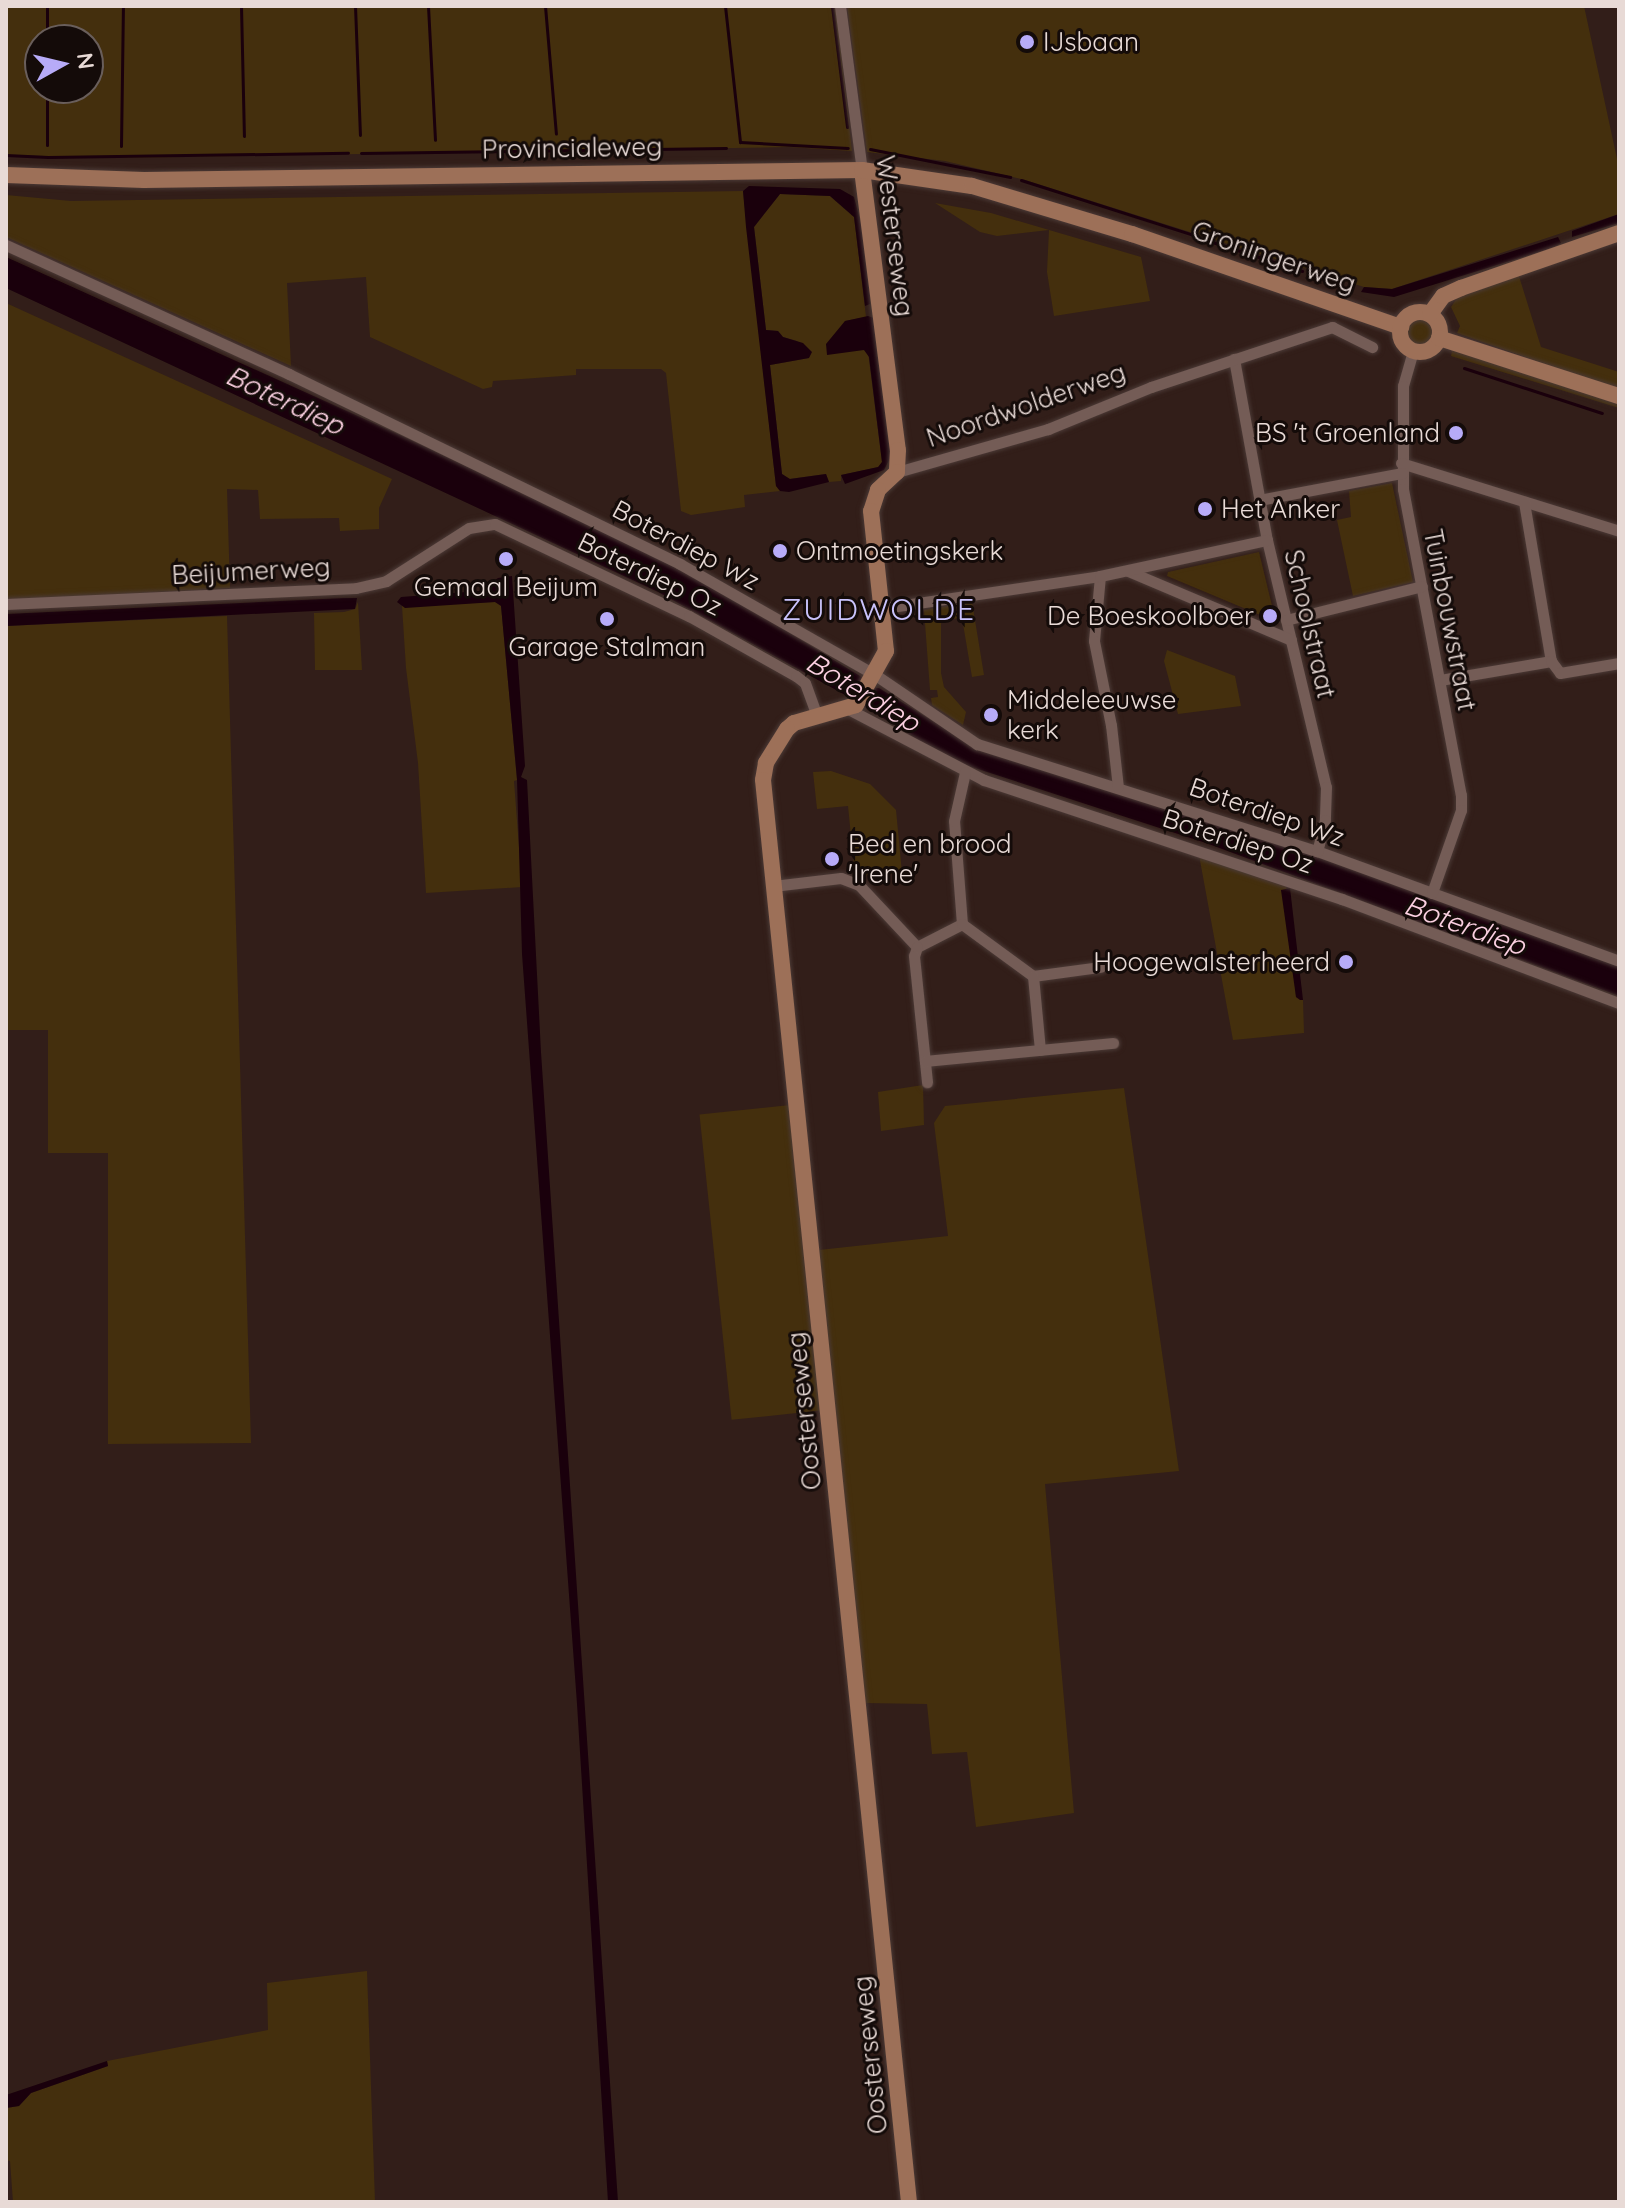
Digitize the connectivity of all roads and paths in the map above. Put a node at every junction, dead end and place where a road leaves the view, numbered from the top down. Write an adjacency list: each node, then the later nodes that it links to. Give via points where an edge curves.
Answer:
1 (840, 6): 2 (street, Westerseweg)
2 (862, 170): 3 (street, Provincialeweg, via 144,180); 5 (street, Provincialeweg, via 972,186); 15 (street, Westerseweg)
3 (6, 175)
4 (1619, 233): 7 (street, via 1461,288 1443,296)
5 (1132, 234): 8 (street, Groningerweg)
6 (6, 245): 30 (street, Boterdiep Wz, via 594,520)
7 (1430, 314): 8 (street, via 1409,315); 9 (street, via 1439,325)
8 (1401, 327): 11 (street, via 1404,343)
9 (1439, 338): 11 (street, via 1429,350); 13 (street)
10 (1372, 347): 12 (street, Noordwolderweg, via 1332,327)
11 (1413, 351): 14 (street, Tuinbouwstraat, via 1403,386)
12 (1234, 359): 15 (street, Noordwolderweg, via 1048,429); 16 (street, Schoolstraat)
13 (1619, 396)
14 (1402, 468): 16 (street); 17 (street); 23 (street, Tuinbouwstraat)
15 (897, 472): 25 (street, via 878,490 871,511)
16 (1259, 500): 20 (street, Schoolstraat)
17 (1524, 502): 19 (street); 28 (street)
18 (482, 524): 24 (street, Beijumerweg, via 459,533 386,581 356,588); 33 (street, Boterdiep Oz, via 506,527 689,616 796,676 805,683)
19 (1619, 531)
20 (1267, 540): 21 (street); 26 (street, Schoolstraat)
21 (1128, 571): 22 (street); 27 (street)
22 (1100, 576): 25 (street); 35 (street, via 1094,641)
23 (1422, 586): 26 (street); 31 (street, Tuinbouwstraat)
24 (6, 604)
25 (884, 608): 30 (street, via 886,651)
26 (1286, 620): 27 (street, Schoolstraat)
27 (1291, 640): 36 (street, Schoolstraat, via 1326,787)
28 (1551, 661): 29 (street, via 1560,673); 31 (street)
29 (1619, 663)
30 (872, 676): 32 (street); 35 (street, Boterdiep Wz, via 977,744)
31 (1440, 680): 38 (street, Tuinbouwstraat, via 1461,810)
32 (852, 707): 33 (street, Oosterseweg); 34 (street, Boterdiep Oz)
33 (817, 716): 37 (street, Oosterseweg, via 787,729 766,763)
34 (965, 772): 39 (street, via 954,821); 44 (street, Boterdiep Oz, via 1342,899)
35 (1118, 787): 36 (street, Boterdiep Wz)
36 (1317, 851): 38 (street, Boterdiep Wz)
37 (773, 886): 40 (street, via 850,881); 49 (street, Oosterseweg)
38 (1432, 893): 41 (street, Boterdiep Wz)
39 (962, 924): 40 (street); 43 (street)
40 (917, 947): 47 (street)
41 (1619, 961)
42 (1100, 967): 43 (street)
43 (1033, 976): 46 (street)
44 (1619, 1003)
45 (1113, 1043): 46 (street)
46 (1040, 1050): 47 (street)
47 (925, 1061): 48 (street)
48 (927, 1082)
49 (909, 2202)

